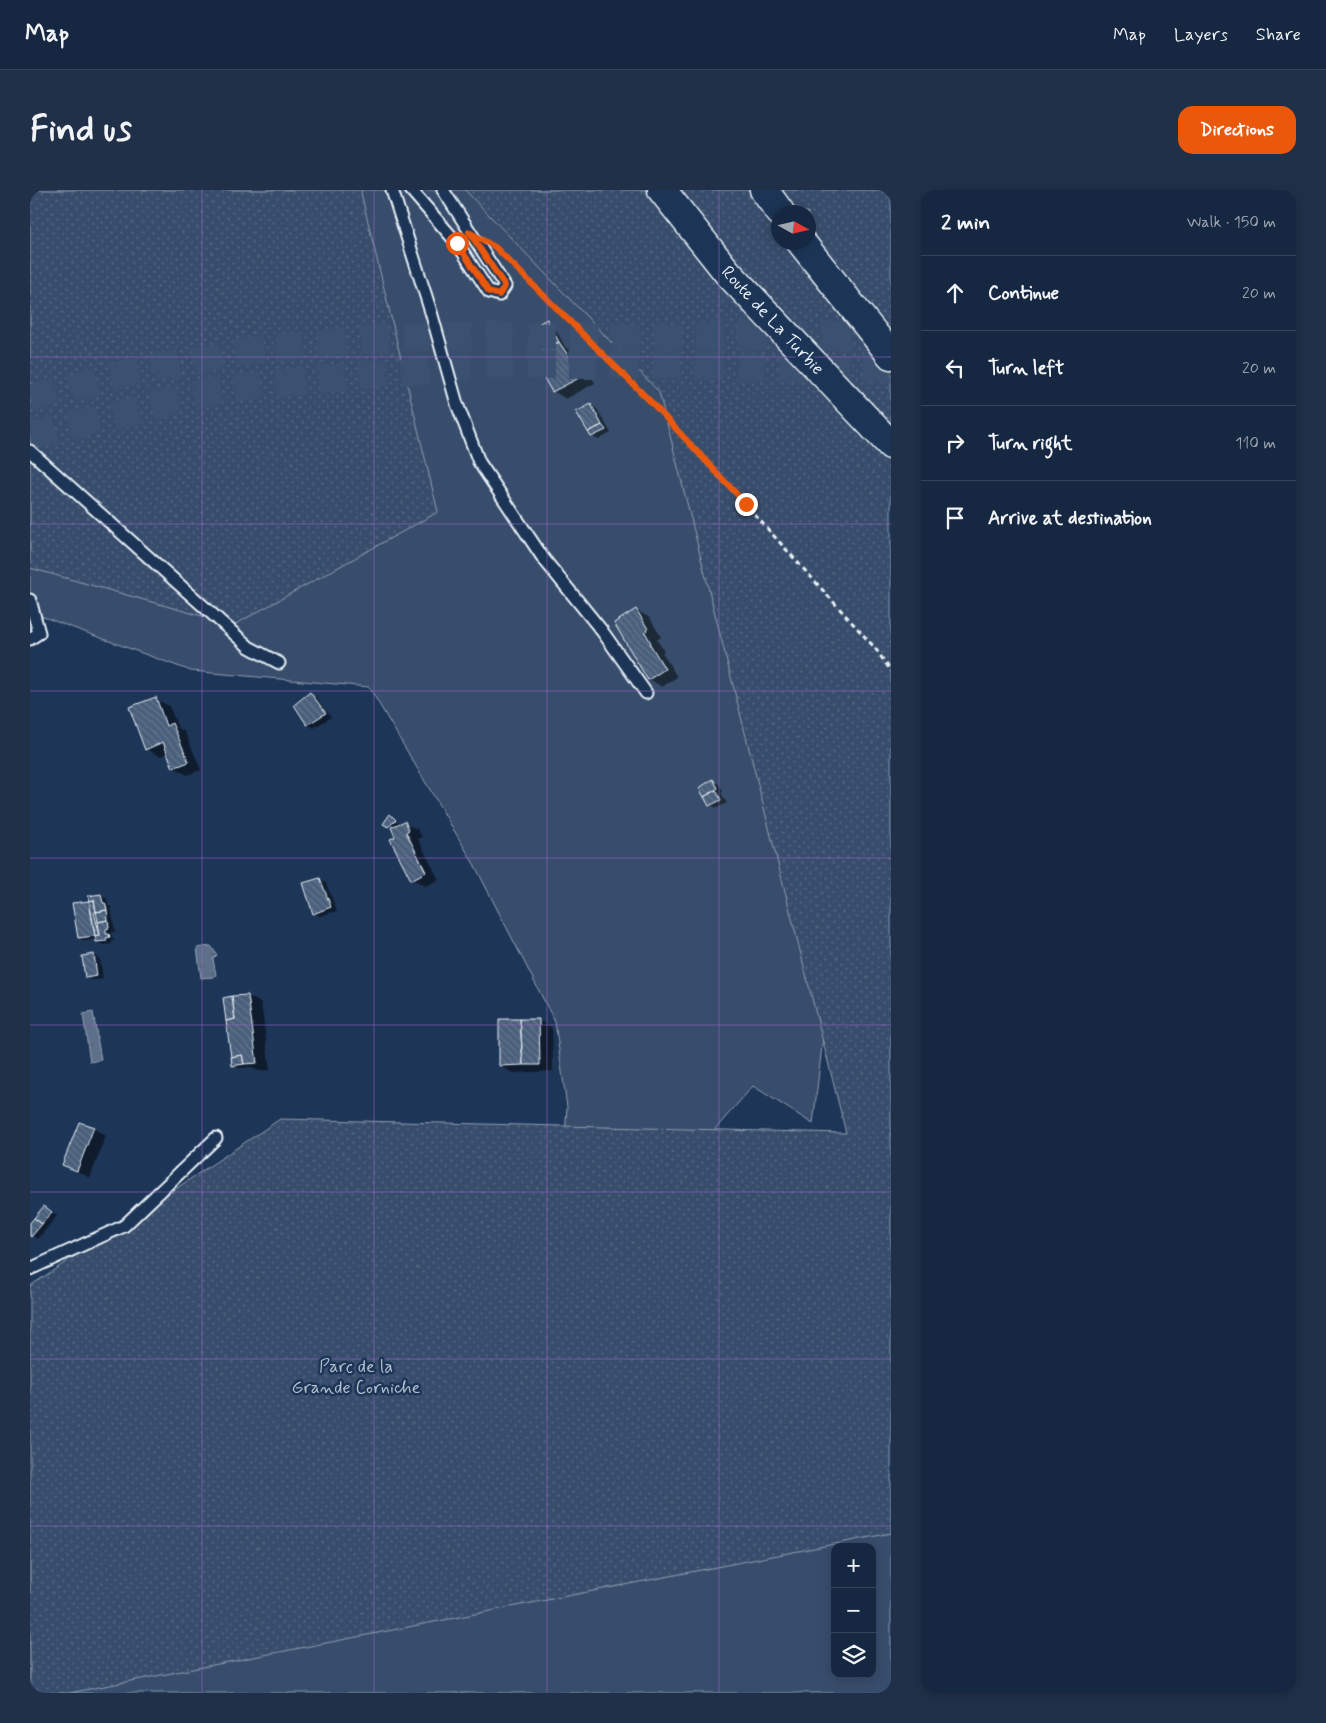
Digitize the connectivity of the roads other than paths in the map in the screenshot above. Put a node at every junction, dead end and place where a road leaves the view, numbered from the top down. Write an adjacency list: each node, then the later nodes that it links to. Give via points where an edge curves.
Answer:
1 (392, 190): 14 (lane, via 457,404 479,462 543,558 602,631)
2 (411, 190): 3 (lane, via 457,243 489,292 499,295 505,286)
3 (443, 190)
4 (662, 190): 9 (main road, Route de La Turbie, via 728,273)
5 (764, 190): 6 (main road)
6 (775, 205)
7 (807, 250): 8 (main road)
8 (891, 355)
9 (891, 445)
10 (30, 450): 13 (lane, via 249,647)
11 (30, 600): 12 (lane, via 39,633)
12 (30, 639)
13 (279, 663)
14 (646, 693)
15 (216, 1138): 16 (lane, via 124,1226)
16 (30, 1269)

